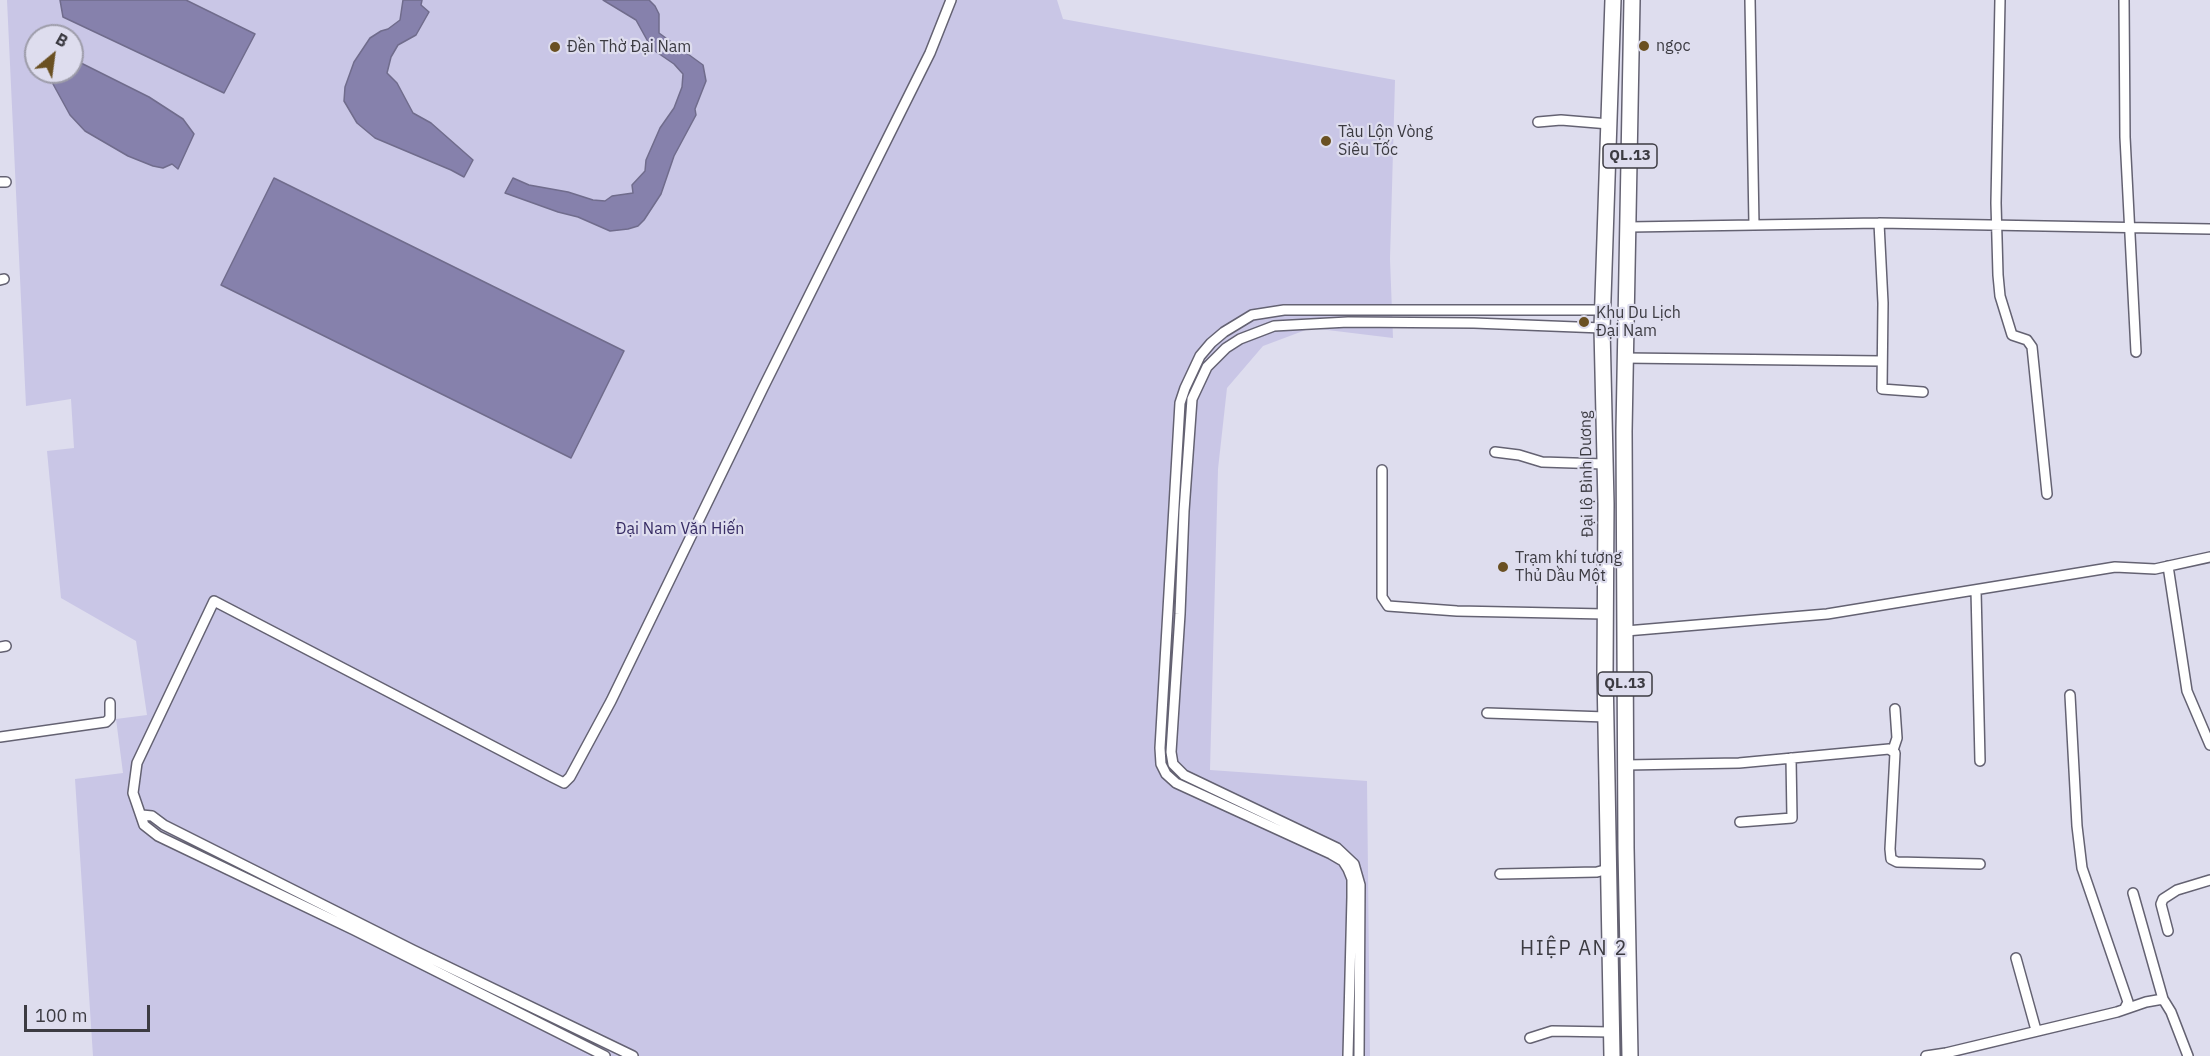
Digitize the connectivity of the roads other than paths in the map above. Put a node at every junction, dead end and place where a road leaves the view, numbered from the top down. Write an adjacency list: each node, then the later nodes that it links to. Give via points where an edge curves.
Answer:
1 (951, 0): 45 (street, via 930,53 570,777 564,783 214,601 136,763 133,793)
2 (1613, 0): 8 (highway, Đại lộ Bình Dương / QL.13)
3 (1632, 0): 13 (highway, QL.13)
4 (1750, 0): 11 (street)
5 (2000, 0): 10 (street)
6 (2124, 0): 12 (street)
7 (1538, 122): 8 (street)
8 (1609, 124): 16 (highway, Đại lộ Bình Dương / QL.13)
9 (1879, 223): 10 (street); 11 (street); 23 (street)
10 (1996, 224): 12 (street); 28 (street, via 2000,296 2012,335 2027,340 2032,347)
11 (1754, 225): 13 (street)
12 (2129, 226): 14 (street); 21 (street)
13 (1629, 227): 17 (highway, QL.13)
14 (2210, 229)
15 (1586, 310): 16 (street); 18 (street); 61 (street, via 1284,310 1251,315 1211,343 1200,356 1185,388 1179,414 1161,764 1176,783 1343,861 1352,879)
16 (1603, 310): 17 (highway); 19 (highway, Đại lộ Bình Dương / QL.13)
17 (1625, 311): 20 (highway, QL.13)
18 (1585, 328): 19 (street); 62 (street, via 1348,322 1274,326 1226,348 1207,367 1192,399 1173,764 1184,775 1337,848 1354,864 1360,885)
19 (1602, 328): 20 (highway); 26 (highway, Đại lộ Bình Dương / QL.13)
20 (1625, 329): 22 (highway, QL.13)
21 (2136, 352)
22 (1624, 358): 23 (street); 33 (highway, QL.13)
23 (1881, 361): 24 (street, via 1882,389)
24 (1923, 392)
25 (1495, 452): 26 (street, via 1542,462)
26 (1604, 464): 32 (highway, Đại lộ Bình Dương / QL.13)
27 (1382, 470): 32 (street, via 1382,597 1388,606)
28 (2047, 494)
29 (2210, 557): 30 (street)
30 (2168, 566): 31 (street, via 2115,567); 40 (street, via 2187,691)
31 (1976, 590): 33 (street, via 1827,614); 43 (street)
32 (1605, 614): 38 (highway, Đại lộ Bình Dương / QL.13)
33 (1626, 631): 44 (highway, QL.13)
34 (2070, 695): 55 (street, via 2082,868 2128,1002)
35 (110, 703): 39 (street, via 106,722)
36 (1895, 709): 41 (street, via 1897,738)
37 (1487, 713): 38 (street)
38 (1606, 717): 48 (highway, Đại lộ Bình Dương / QL.13)
39 (0, 737)
40 (2210, 745)
41 (1893, 750): 42 (street); 47 (street, via 1891,859)
42 (1791, 758): 44 (street); 46 (street, via 1792,818)
43 (1980, 760)
44 (1626, 765): 64 (highway, QL.13)
45 (142, 815): 59 (street, via 144,825 158,836); 60 (street, via 152,816 413,950)
46 (1740, 822)
47 (1980, 864)
48 (1608, 869): 49 (street); 57 (highway, Đại lộ Bình Dương / QL.13)
49 (1500, 874)
50 (2210, 880): 52 (street, via 2177,890 2163,899)
51 (2133, 893): 54 (street)
52 (2168, 932)
53 (2016, 958): 56 (street)
54 (2163, 999): 55 (street); 66 (street)
55 (2125, 1008): 56 (street)
56 (2036, 1030): 65 (street)
57 (1611, 1032): 58 (street, via 1552,1031); 63 (highway, Đại lộ Bình Dương / QL.13)
58 (1530, 1038)
59 (605, 1056)
60 (633, 1056)
61 (1348, 1056)
62 (1359, 1056)
63 (1612, 1056)
64 (1630, 1056)
65 (1926, 1056)
66 (2188, 1056)

